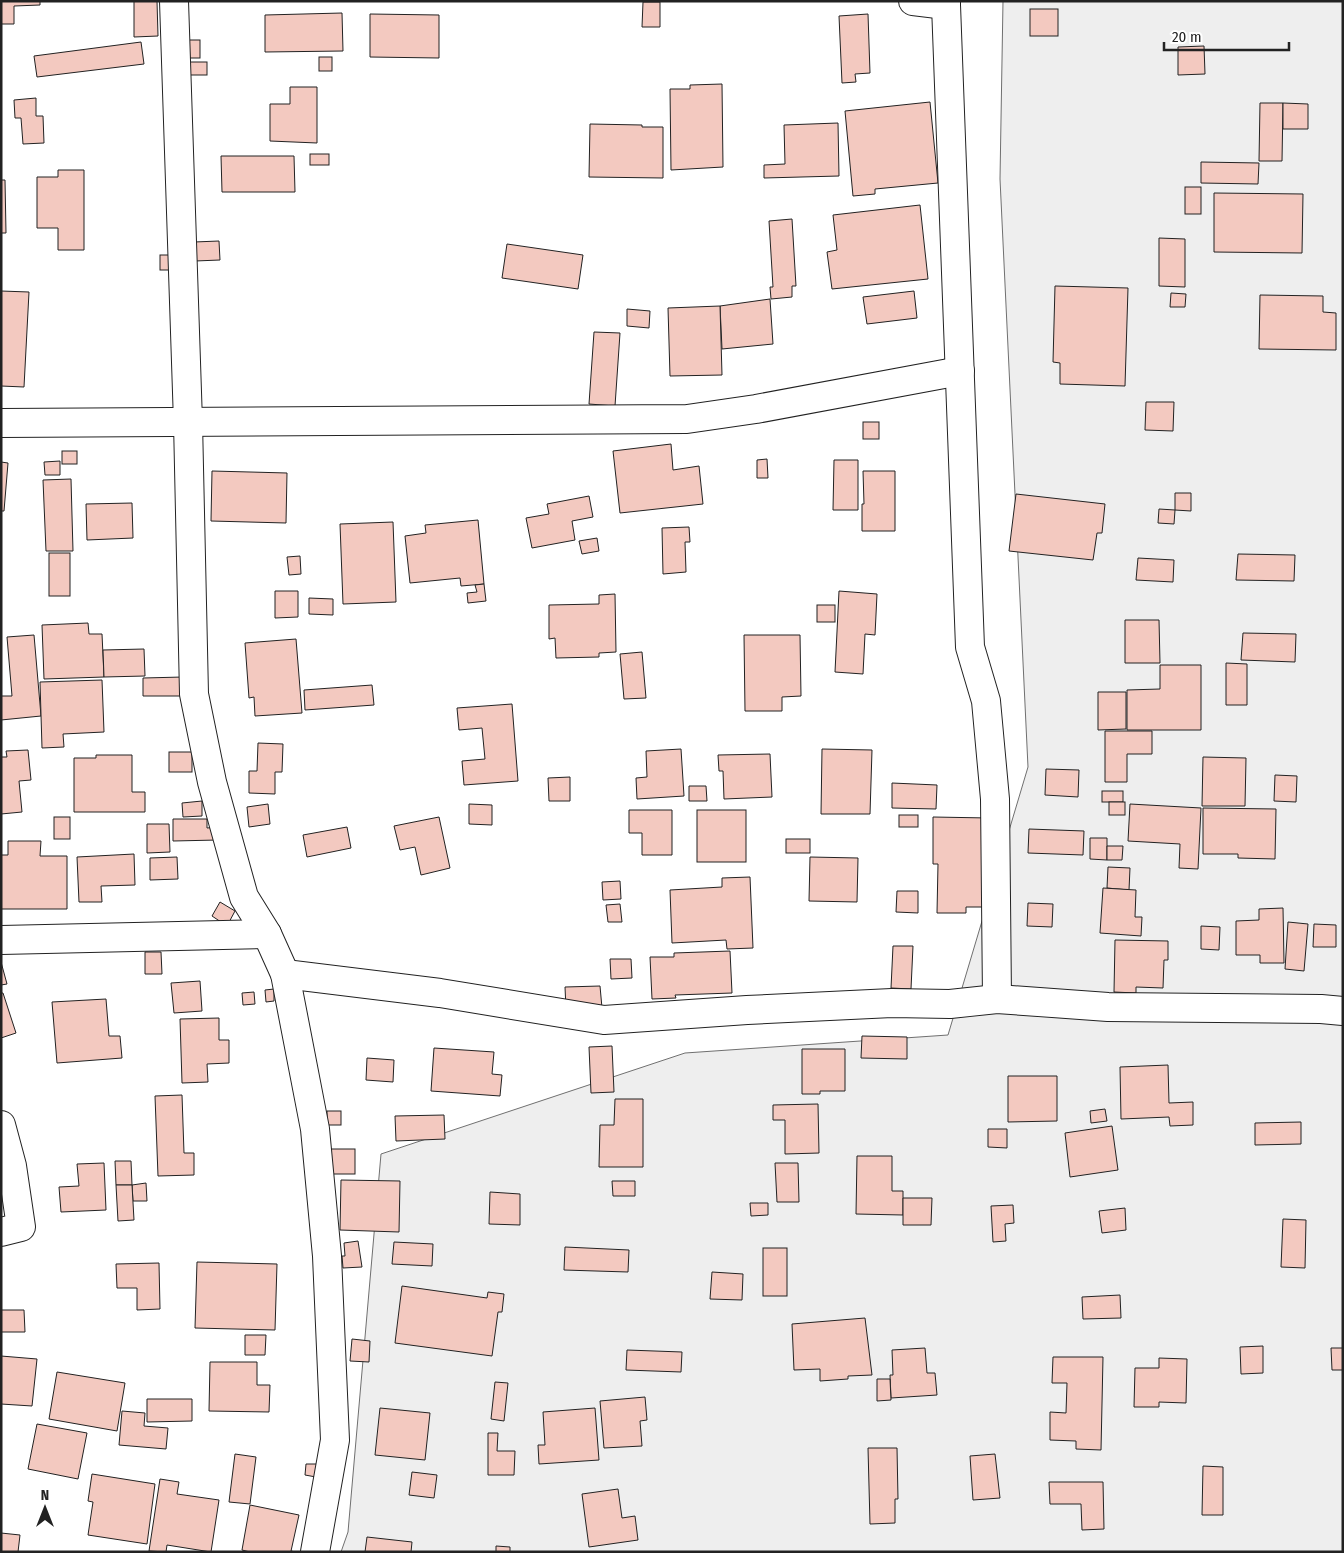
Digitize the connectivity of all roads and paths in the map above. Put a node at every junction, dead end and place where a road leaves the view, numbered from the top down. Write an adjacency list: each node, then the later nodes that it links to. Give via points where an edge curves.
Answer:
1 (174, 1): 5 (street)
2 (913, 1): 3 (street)
3 (946, 3): 4 (street)
4 (960, 371): 5 (street, via 687,419); 10 (street, via 970,647 986,701 995,799)
5 (188, 422): 6 (street); 7 (street, via 194,694 212,782 244,897)
6 (1, 423)
7 (267, 934): 8 (street); 9 (street)
8 (1, 940)
9 (286, 974): 10 (street, via 440,993 604,1020 747,1010 950,1004); 14 (street, via 315,1130 327,1256 336,1440)
10 (996, 999): 11 (street, via 1108,1007)
11 (1343, 1011)
12 (1, 1125): 13 (street, via 12,1166 21,1227)
13 (1, 1232)
14 (315, 1552)

